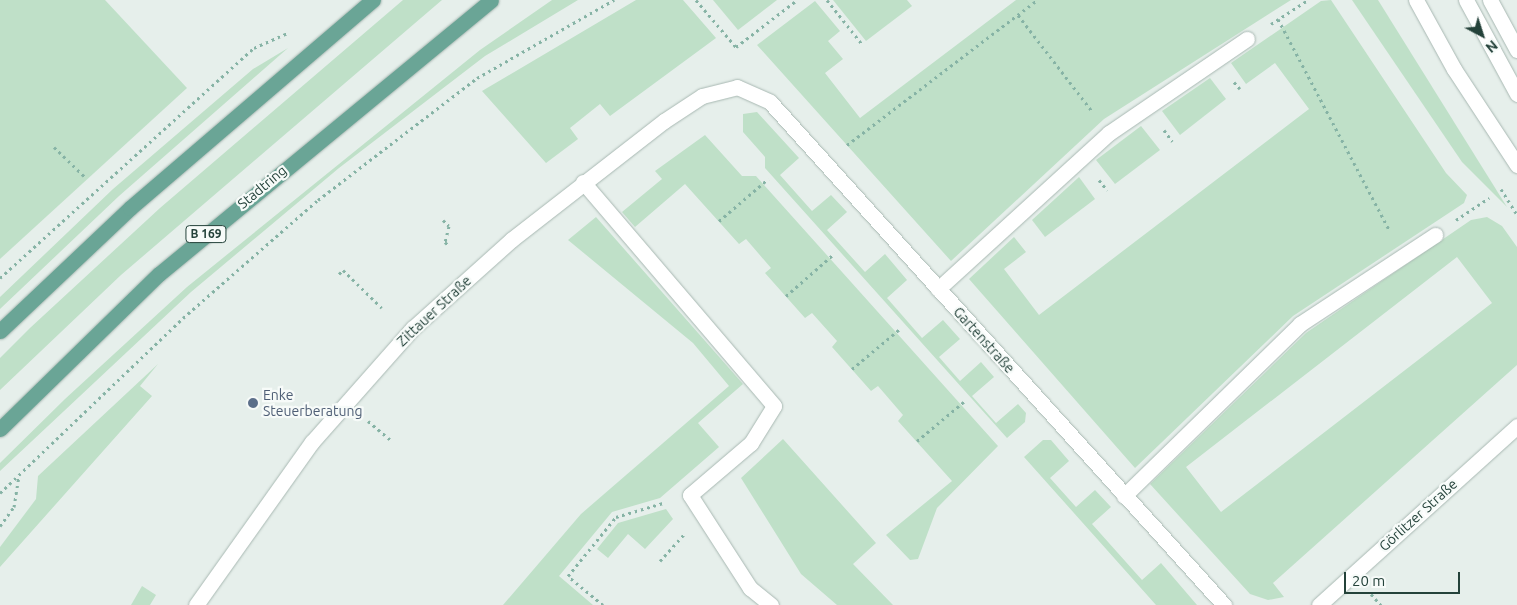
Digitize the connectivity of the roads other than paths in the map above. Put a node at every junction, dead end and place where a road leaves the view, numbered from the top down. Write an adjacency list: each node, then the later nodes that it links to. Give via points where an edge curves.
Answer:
1 (373, 0): 14 (main road, via 130,208)
2 (491, 0): 16 (main road, Stadtring / B 169, via 159,274)
3 (1416, 0): 10 (street, via 1454,69)
4 (1466, 0): 9 (street)
5 (1490, 0): 7 (street)
6 (1248, 39): 13 (street, via 1109,133)
7 (1517, 50)
8 (737, 87): 11 (street, Zittauer Straße, via 702,96); 13 (street, Gartenstraße, via 770,102)
9 (1517, 94)
10 (1517, 165)
11 (583, 182): 18 (street, Zittauer Straße, via 429,313 356,387 232,549); 19 (street, via 774,406 751,442 690,495 750,588)
12 (1435, 235): 17 (street, via 1300,324)
13 (938, 289): 17 (street, Gartenstraße)
14 (0, 331)
15 (1517, 426): 21 (street, Görlitzer Straße)
16 (0, 429)
17 (1124, 496): 20 (street, Gartenstraße)
18 (196, 605)
19 (771, 605)
20 (1224, 605)
21 (1319, 605)

